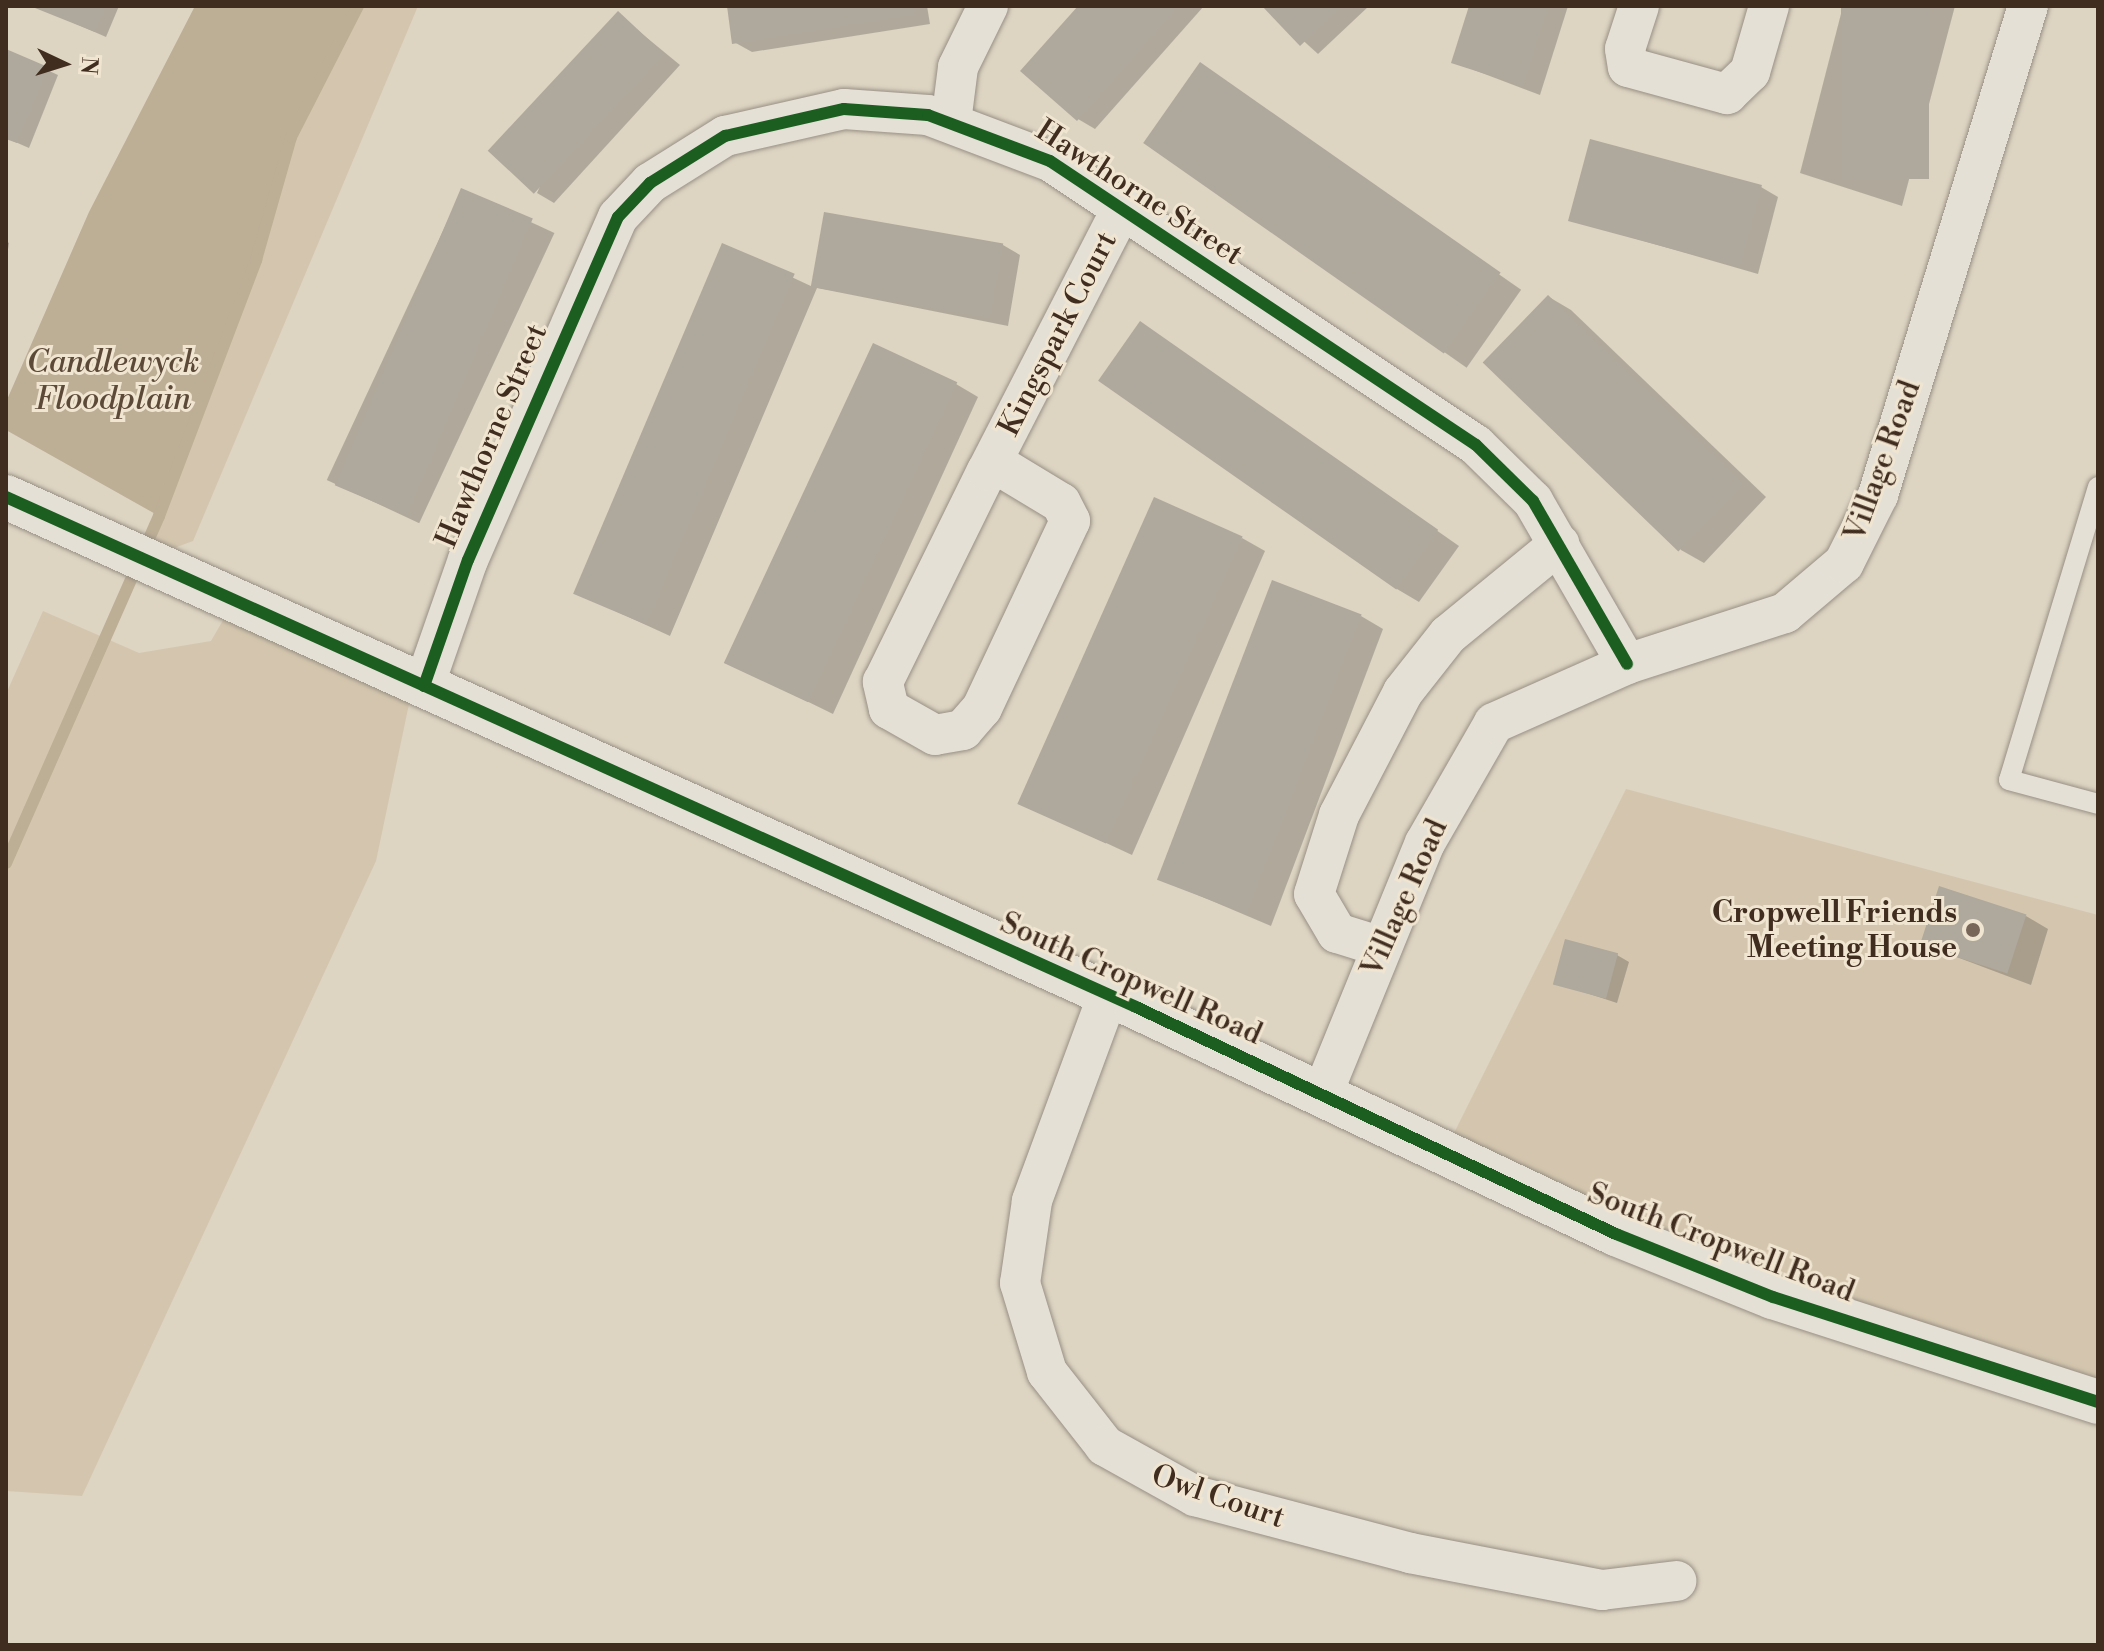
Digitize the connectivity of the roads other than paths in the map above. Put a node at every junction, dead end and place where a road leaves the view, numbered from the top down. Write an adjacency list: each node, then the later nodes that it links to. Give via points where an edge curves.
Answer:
1 (988, 6): 5 (street, via 958,67)
2 (1639, 6): 3 (street, via 1625,49 1628,67 1727,94 1750,72)
3 (1769, 6)
4 (2028, 6): 11 (street, Village Road, via 1878,495 1844,563 1785,613)
5 (951, 122): 6 (street, Hawthorne Street, via 1050,161); 12 (street, Hawthorne Street, via 885,110 793,116 725,136 639,195 595,258 468,560)
6 (1123, 206): 7 (street, Kingspark Court); 10 (street, Hawthorne Street, via 1476,445 1533,501)
7 (993, 462): 7 (street, Kingspark Court, via 883,682 889,709 935,735 963,730 982,708 1070,521 1061,503)
8 (2098, 487): 13 (lane, via 2009,780)
9 (6, 497): 12 (street, South Cropwell Road)
10 (1559, 544): 11 (street, Hawthorne Street); 14 (street, via 1448,635 1403,692 1339,815 1314,894 1337,933)
11 (1627, 664): 14 (street, Village Road, via 1494,723 1425,843)
12 (424, 686): 15 (street, South Cropwell Road)
13 (2098, 804)
14 (1382, 947): 16 (street, Village Road)
15 (1108, 995): 16 (street, South Cropwell Road); 18 (street, Owl Court, via 1032,1201 1020,1283 1047,1372 1105,1446 1195,1496 1410,1553 1602,1590)
16 (1322, 1095): 17 (street, South Cropwell Road, via 1659,1251 1773,1297)
17 (2098, 1402)
18 (1676, 1581)

